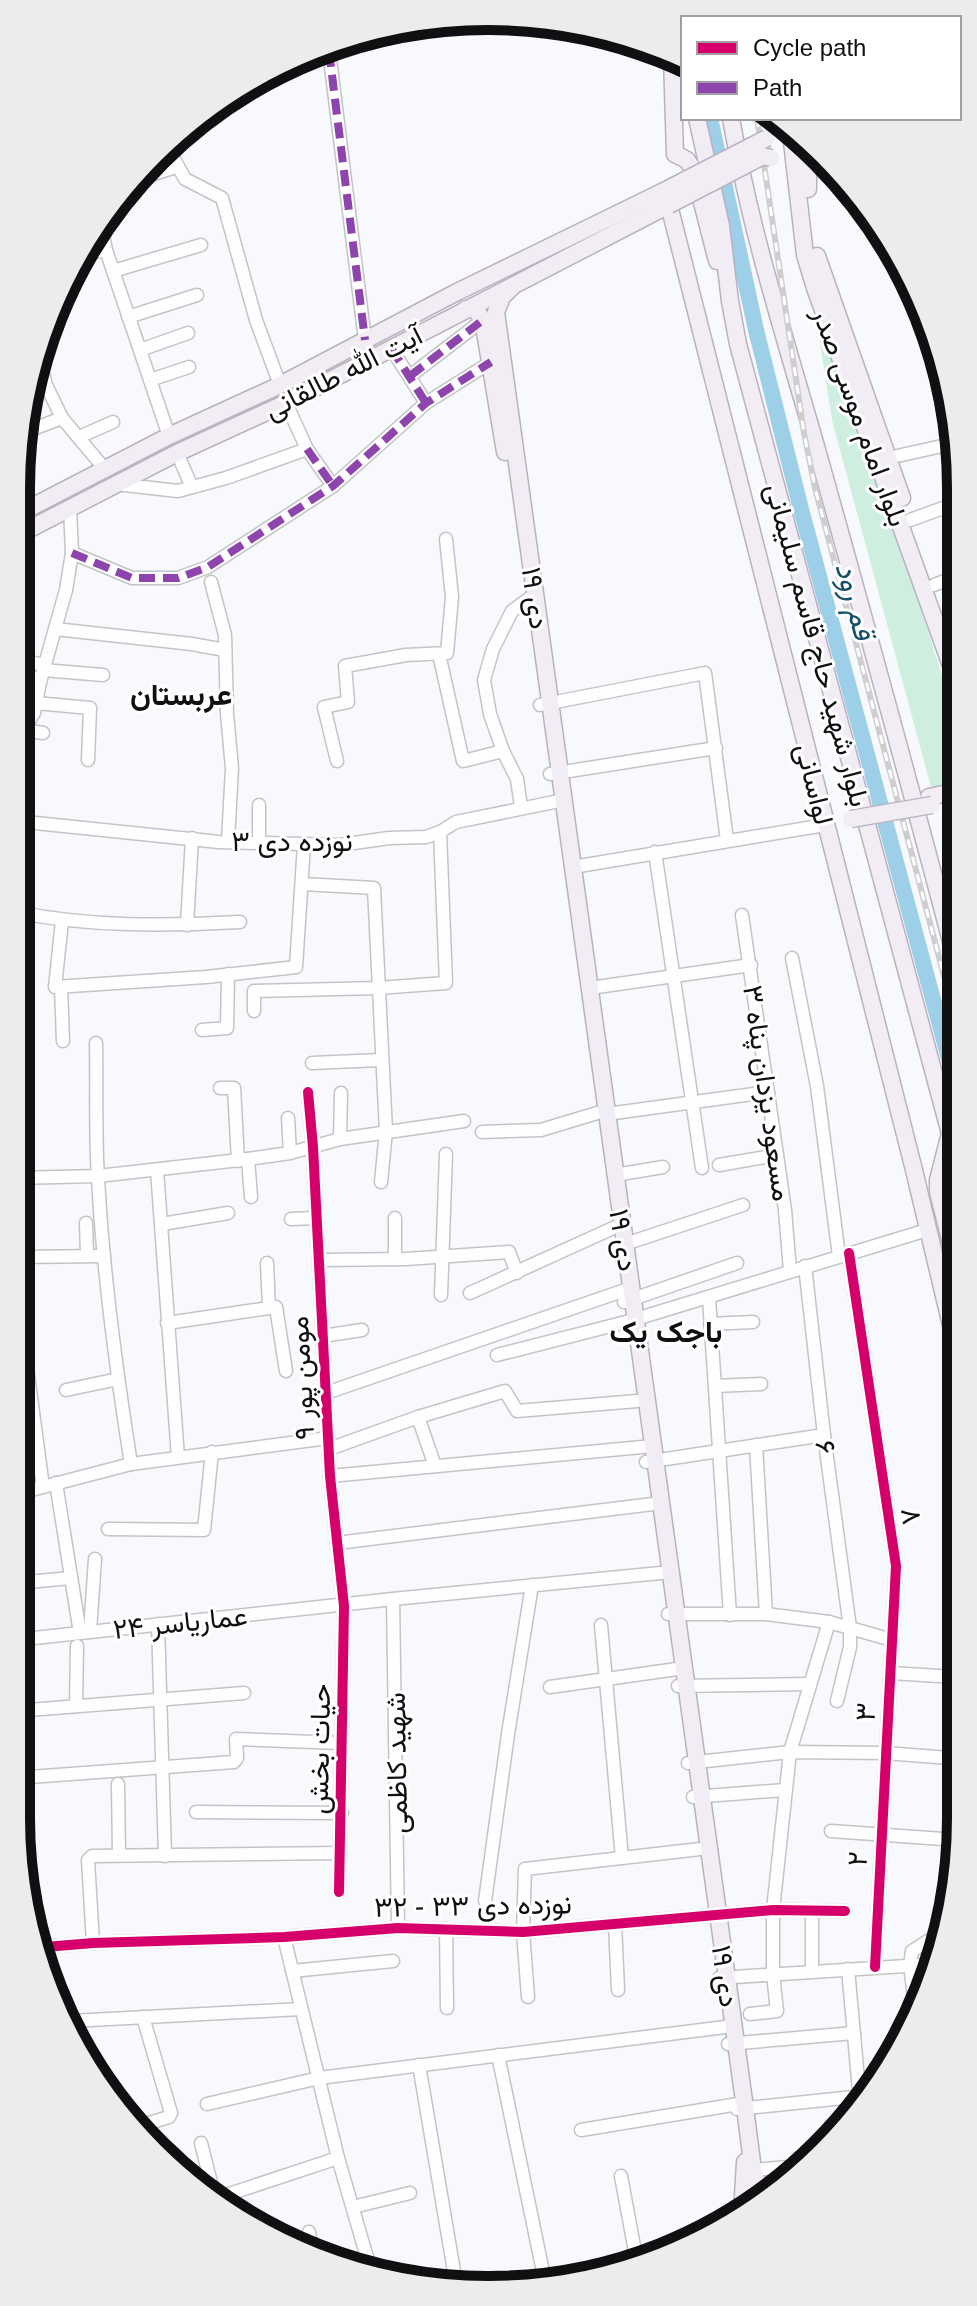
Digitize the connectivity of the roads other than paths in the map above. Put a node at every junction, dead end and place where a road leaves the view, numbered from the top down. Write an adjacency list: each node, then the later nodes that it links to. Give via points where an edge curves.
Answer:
1 (330, 58): 23 (street)
2 (672, 69): 18 (main road, via 675,154 694,171)
3 (697, 120): 18 (main road, بلوار شهید حاج قاسم سلیمانی, via 721,226)
4 (731, 120): 99 (main road, بلوار شهید حاج قاسم سلیمانی, via 761,251)
5 (781, 136): 10 (main road, bridge, via 767,138)
6 (803, 156): 10 (main road, bridge, via 763,156); 42 (main road, بلوار امام موسی صدر, via 816,253); 62 (main road, بلوار امام موسی صدر, via 805,255)
7 (172, 157): 8 (street)
8 (177, 170): 9 (street); 31 (street, via 222,198)
9 (153, 176)
10 (666, 198): 16 (main road, آیت الله طالقانی); 23 (main road, آیت الله طالقانی); 84 (main road, لواسانی)
11 (104, 239): 13 (street)
12 (201, 245): 15 (street)
13 (106, 250): 14 (street); 15 (street)
14 (96, 252)
15 (113, 271): 20 (street)
16 (512, 287): 19 (main road, آیت الله طالقانی); 57 (main road, ۱۹ دی, via 496,312)
17 (197, 295): 20 (street)
18 (730, 301): 121 (main road, بلوار شهید حاج قاسم سلیمانی)
19 (466, 309): 21 (main road, via 475,309); 24 (main road, آیت الله طالقانی)
20 (128, 317): 25 (street)
21 (483, 320): 26 (main road, ۱۹ دی); 28 (street)
22 (188, 333): 25 (street)
23 (365, 340): 31 (main road, آیت الله طالقانی)
24 (391, 348): 28 (street); 32 (main road, آیت الله طالقانی)
25 (140, 350): 30 (street)
26 (491, 362): 33 (street); 57 (main road, ۱۹ دی)
27 (189, 367): 30 (street)
28 (410, 376): 33 (street)
29 (44, 378): 34 (street)
30 (150, 380): 37 (street)
31 (280, 385): 37 (main road, آیت الله طالقانی)
32 (286, 403): 40 (street); 41 (main road, آیت الله طالقانی)
33 (426, 403): 45 (street)
34 (62, 418): 36 (street); 38 (street)
35 (113, 422): 38 (street)
36 (34, 429)
37 (169, 436): 43 (main road, آیت الله طالقانی)
38 (79, 437): 43 (street)
39 (945, 445): 42 (street)
40 (307, 449): 45 (street); 46 (street)
41 (177, 453): 44 (main road, آیت الله طالقانی); 46 (street)
42 (888, 458): 50 (main road, بلوار امام موسی صدر)
43 (104, 468): 48 (main road, آیت الله طالقانی)
44 (116, 484): 46 (street, via 178,491); 49 (main road, آیت الله طالقانی)
45 (333, 486): 53 (street, via 208,567 178,578 132,578)
46 (192, 487)
47 (947, 507): 50 (street)
48 (30, 508)
49 (70, 508): 51 (main road, آیت الله طالقانی); 53 (street)
50 (910, 520): 56 (main road, بلوار امام موسی صدر)
51 (30, 529)
52 (446, 539): 61 (street, via 452,597)
53 (72, 553): 59 (street)
54 (947, 580): 56 (street)
55 (211, 582): 60 (street)
56 (934, 585): 58 (main road, بلوار امام موسی صدر)
57 (530, 596): 68 (main road, ۱۹ دی); 73 (street, via 512,611 484,680)
58 (947, 620)
59 (55, 629): 60 (street); 64 (street)
60 (225, 650): 88 (street, via 232,768)
61 (443, 653): 73 (street, via 463,761); 75 (street, via 345,666 348,702 324,707)
62 (947, 654)
63 (30, 664): 64 (street)
64 (43, 671): 65 (street); 66 (street); 67 (street)
65 (30, 673)
66 (103, 675)
67 (36, 703): 69 (street); 74 (street, via 90,708)
68 (545, 704): 72 (street, via 705,673); 76 (main road, ۱۹ دی)
69 (30, 720)
70 (43, 733): 71 (street)
71 (30, 735)
72 (716, 748): 76 (street); 87 (street)
73 (503, 751): 82 (street, via 517,779)
74 (88, 760)
75 (337, 761)
76 (555, 773): 78 (main road, ۱۹ دی)
77 (947, 795): 79 (main road)
78 (559, 801): 82 (street, نوزده دی ۳); 92 (main road, ۱۹ دی)
79 (930, 801): 80 (main road); 84 (main road, bridge)
80 (947, 802)
81 (259, 805): 89 (street)
82 (521, 807): 85 (street, نوزده دی ۳, via 456,822)
83 (30, 822): 86 (street, نوزده دی ۳)
84 (839, 822): 87 (street); 149 (main road, لواسانی)
85 (440, 832): 90 (street, نوزده دی ۳, via 340,845); 105 (street, via 446,983)
86 (192, 838): 88 (street, نوزده دی ۳); 98 (street)
87 (727, 840): 91 (street)
88 (228, 841): 89 (street, نوزده دی ۳)
89 (259, 842): 90 (street, نوزده دی ۳)
90 (304, 844): 93 (street)
91 (655, 852): 92 (street); 103 (street)
92 (568, 868): 106 (main road, ۱۹ دی); 118 (main road, ۱۹ دی)
93 (303, 884): 102 (street, via 296,967); 105 (street, via 374,888)
94 (30, 915): 96 (street)
95 (742, 915): 101 (street, ۳ مسعود یزدان پناه)
96 (62, 921): 98 (street); 104 (street)
97 (240, 922): 98 (street)
98 (187, 925)
99 (947, 926)
100 (792, 958): 152 (street, ۸)
101 (751, 965): 103 (street); 115 (street, ۳ مسعود یزدان پناه)
102 (228, 974): 104 (street); 108 (street, via 227,1028)
103 (675, 977): 106 (street); 117 (street)
104 (58, 987): 109 (street)
105 (378, 988): 107 (street, via 254,991); 111 (street)
106 (590, 988): 118 (main road, ۱۹ دی)
107 (254, 1011)
108 (202, 1030)
109 (63, 1041)
110 (96, 1043): 136 (street)
111 (380, 1060): 112 (street); 122 (street)
112 (312, 1063)
113 (220, 1088): 130 (street, via 234,1088)
114 (308, 1092): 125 (street, مومن پور ۹)
115 (768, 1092): 117 (street); 129 (street, ۳ مسعود یزدان پناه)
116 (341, 1093): 124 (street)
117 (694, 1104): 118 (street); 133 (street)
118 (603, 1112): 123 (street, via 541,1130); 135 (main road, ۱۹ دی); 148 (main road, ۱۹ دی)
119 (288, 1118): 127 (street)
120 (464, 1121): 122 (street)
121 (947, 1125)
122 (386, 1131): 124 (street); 138 (street)
123 (482, 1132)
124 (340, 1139): 125 (street)
125 (313, 1147): 127 (street); 142 (street, مومن پور ۹)
126 (947, 1147): 147 (main road, via 938,1180)
127 (290, 1153): 130 (street)
128 (446, 1154): 155 (street)
129 (777, 1155): 131 (street); 161 (street, ۳ مسعود یزدان پناه)
130 (243, 1160): 134 (street); 139 (street)
131 (719, 1165)
132 (663, 1167): 135 (street)
133 (702, 1168)
134 (157, 1170): 136 (street); 146 (street)
135 (615, 1175): 148 (main road, ۱۹ دی)
136 (98, 1176): 137 (street); 154 (street)
137 (30, 1178)
138 (381, 1182)
139 (251, 1197)
140 (743, 1205): 150 (street)
141 (228, 1213): 146 (street)
142 (316, 1218): 144 (street); 157 (street, مومن پور ۹)
143 (395, 1218): 156 (street)
144 (291, 1219)
145 (86, 1223): 151 (street)
146 (162, 1224): 171 (street)
147 (947, 1224)
148 (618, 1225): 150 (main road, ۱۹ دی); 162 (street)
149 (927, 1230): 152 (street); 168 (main road, لواسانی)
150 (620, 1245): 164 (main road, ۱۹ دی)
151 (87, 1254): 153 (street); 154 (street)
152 (844, 1255): 160 (street); 217 (street, ۸, via 896,1566)
153 (30, 1256)
154 (104, 1256): 177 (street)
155 (441, 1257): 156 (street); 162 (street, via 509,1252); 165 (street)
156 (395, 1259): 157 (street)
157 (319, 1260): 174 (street, مومن پور ۹)
158 (267, 1263): 167 (street)
159 (737, 1263): 164 (street)
160 (805, 1266): 161 (street); 185 (street, ۶)
161 (790, 1271): 166 (street)
162 (517, 1273): 163 (street)
163 (470, 1293)
164 (627, 1294): 169 (main road, ۱۹ دی); 182 (street)
165 (441, 1295)
166 (709, 1298): 169 (street); 172 (street)
167 (269, 1308): 171 (street); 176 (street, via 276,1307)
168 (947, 1311)
169 (631, 1320): 175 (street); 183 (main road, ۱۹ دی); 190 (main road, ۱۹ دی)
170 (753, 1322): 172 (street)
171 (167, 1323): 191 (street)
172 (710, 1324): 179 (street)
173 (362, 1330): 174 (street)
174 (323, 1336): 182 (street, مومن پور ۹)
175 (497, 1355)
176 (286, 1371)
177 (118, 1379): 181 (street); 192 (street)
178 (761, 1384): 179 (street)
179 (715, 1386): 188 (street)
180 (30, 1390): 196 (street)
181 (66, 1390)
182 (326, 1393): 186 (street, مومن پور ۹)
183 (637, 1401): 184 (street, via 517,1411 505,1391); 190 (main road, ۱۹ دی)
184 (418, 1417): 186 (street); 193 (street)
185 (824, 1435): 187 (street); 214 (street, ۶)
186 (329, 1443): 189 (street); 194 (street, مومن پور ۹)
187 (756, 1445): 188 (street); 209 (street)
188 (720, 1450): 190 (street); 210 (street)
189 (212, 1452): 191 (street); 199 (street, via 204,1530)
190 (650, 1454): 193 (street); 198 (main road, ۱۹ دی)
191 (178, 1457): 192 (street)
192 (131, 1464): 195 (street)
193 (435, 1466): 194 (street)
194 (330, 1476): 200 (street, مومن پور ۹)
195 (56, 1483): 196 (street); 203 (street)
196 (43, 1487): 197 (street)
197 (30, 1490)
198 (656, 1503): 200 (street); 202 (main road, ۱۹ دی)
199 (108, 1529)
200 (337, 1543): 207 (street, مومن پور ۹)
201 (95, 1559): 215 (street)
202 (666, 1573): 205 (street, عماریاسر ۲۴); 208 (main road, ۱۹ دی)
203 (71, 1578): 204 (street); 215 (street)
204 (30, 1582)
205 (532, 1585): 206 (street, عماریاسر ۲۴); 250 (street)
206 (393, 1599): 207 (street, عماریاسر ۲۴); 256 (street, شهید کاظمی)
207 (344, 1606): 212 (street, عماریاسر ۲۴); 229 (street, حیات بخش)
208 (673, 1614): 210 (street); 220 (main road, ۱۹ دی)
209 (766, 1614): 210 (street); 211 (street)
210 (730, 1615)
211 (829, 1622): 214 (street); 222 (street)
212 (158, 1624): 215 (street, عماریاسر ۲۴); 225 (street)
213 (601, 1625): 221 (street)
214 (850, 1628): 217 (street); 226 (street, ۳)
215 (82, 1637): 216 (street, عماریاسر ۲۴); 227 (street)
216 (30, 1639)
217 (892, 1640): 218 (street, ۸)
218 (891, 1673): 219 (street); 231 (street, ۳)
219 (947, 1676)
220 (681, 1677): 221 (street); 222 (street); 233 (main road, ۱۹ دی)
221 (607, 1680): 223 (street); 248 (street)
222 (810, 1684): 230 (street)
223 (550, 1687)
224 (244, 1693): 225 (street)
225 (160, 1700): 227 (street); 234 (street)
226 (837, 1701)
227 (76, 1706): 228 (street)
228 (30, 1710)
229 (341, 1743): 234 (street, via 236,1739 237,1761); 240 (street, حیات بخش)
230 (790, 1752): 231 (street); 233 (street); 237 (street)
231 (886, 1753): 232 (street); 242 (street, ۲)
232 (947, 1758)
233 (693, 1763): 238 (main road, ۱۹ دی)
234 (163, 1767): 235 (street); 247 (street)
235 (30, 1777)
236 (118, 1784): 246 (street)
237 (785, 1790): 238 (street); 251 (street)
238 (697, 1797): 244 (main road, ۱۹ دی)
239 (196, 1812): 240 (street)
240 (342, 1813): 245 (street, حیات بخش)
241 (831, 1831): 242 (street)
242 (883, 1835): 243 (street); 266 (street, ۲)
243 (946, 1839)
244 (705, 1848): 248 (street); 254 (main road, ۱۹ دی)
245 (340, 1853): 247 (street); 249 (street, حیات بخش)
246 (119, 1855): 247 (street); 261 (street, via 89,1857)
247 (165, 1856)
248 (622, 1858): 258 (street, via 525,1869)
249 (339, 1892)
250 (485, 1901)
251 (773, 1910): 253 (street, ۳۲ - نوزده دی ۳۳); 254 (street, ۳۲ - نوزده دی ۳۳); 270 (street)
252 (845, 1911): 253 (street, ۳۲ - نوزده دی ۳۳)
253 (812, 1912): 269 (street)
254 (714, 1916): 255 (street, ۳۲ - نوزده دی ۳۳); 271 (main road, ۱۹ دی)
255 (615, 1924): 258 (street, ۳۲ - نوزده دی ۳۳); 272 (street)
256 (398, 1928): 257 (street, ۳۲ - نوزده دی ۳۳); 259 (street, ۳۲ - نوزده دی ۳۳)
257 (446, 1929): 258 (street, ۳۲ - نوزده دی ۳۳); 275 (street)
258 (523, 1932): 274 (street)
259 (284, 1937): 261 (street, ۳۲ - نوزده دی ۳۳); 268 (street)
260 (930, 1940): 264 (street, via 912,1951)
261 (93, 1943): 262 (street, ۳۲ - نوزده دی ۳۳)
262 (49, 1947)
263 (393, 1961): 268 (street)
264 (910, 1965): 265 (street); 266 (street); 273 (street)
265 (923, 1965)
266 (875, 1967): 267 (street)
267 (848, 1969): 269 (street); 280 (street)
268 (292, 1971): 276 (street)
269 (812, 1971): 270 (street)
270 (773, 1974): 271 (street); 277 (street, via 777,2011)
271 (722, 1978): 281 (main road, ۱۹ دی)
272 (618, 1990)
273 (913, 1990)
274 (528, 1997)
275 (447, 2008)
276 (301, 2009): 278 (street); 284 (street)
277 (750, 2014)
278 (143, 2017): 279 (street); 289 (street, via 171,2113)
279 (77, 2021)
280 (854, 2033): 281 (street); 285 (street)
281 (731, 2035): 282 (street); 288 (main road, ۱۹ دی)
282 (498, 2055): 283 (street); 306 (street)
283 (419, 2065): 284 (street); 307 (street)
284 (319, 2078): 287 (street); 292 (street)
285 (860, 2086)
286 (851, 2099): 288 (street)
287 (207, 2104)
288 (741, 2106): 290 (street); 294 (main road, ۱۹ دی); 300 (main road, ۱۹ دی)
289 (147, 2123)
290 (581, 2130)
291 (201, 2143): 296 (street)
292 (338, 2158): 299 (street); 301 (street)
293 (785, 2167): 294 (street)
294 (753, 2170): 297 (main road, ۱۹ دی)
295 (621, 2176): 304 (street)
296 (212, 2183)
297 (759, 2187)
298 (410, 2193): 301 (street)
299 (227, 2194)
300 (743, 2199)
301 (353, 2207): 305 (street)
302 (309, 2232): 303 (street)
303 (310, 2240)
304 (635, 2252)
305 (368, 2259)
306 (543, 2272)
307 (455, 2275)

